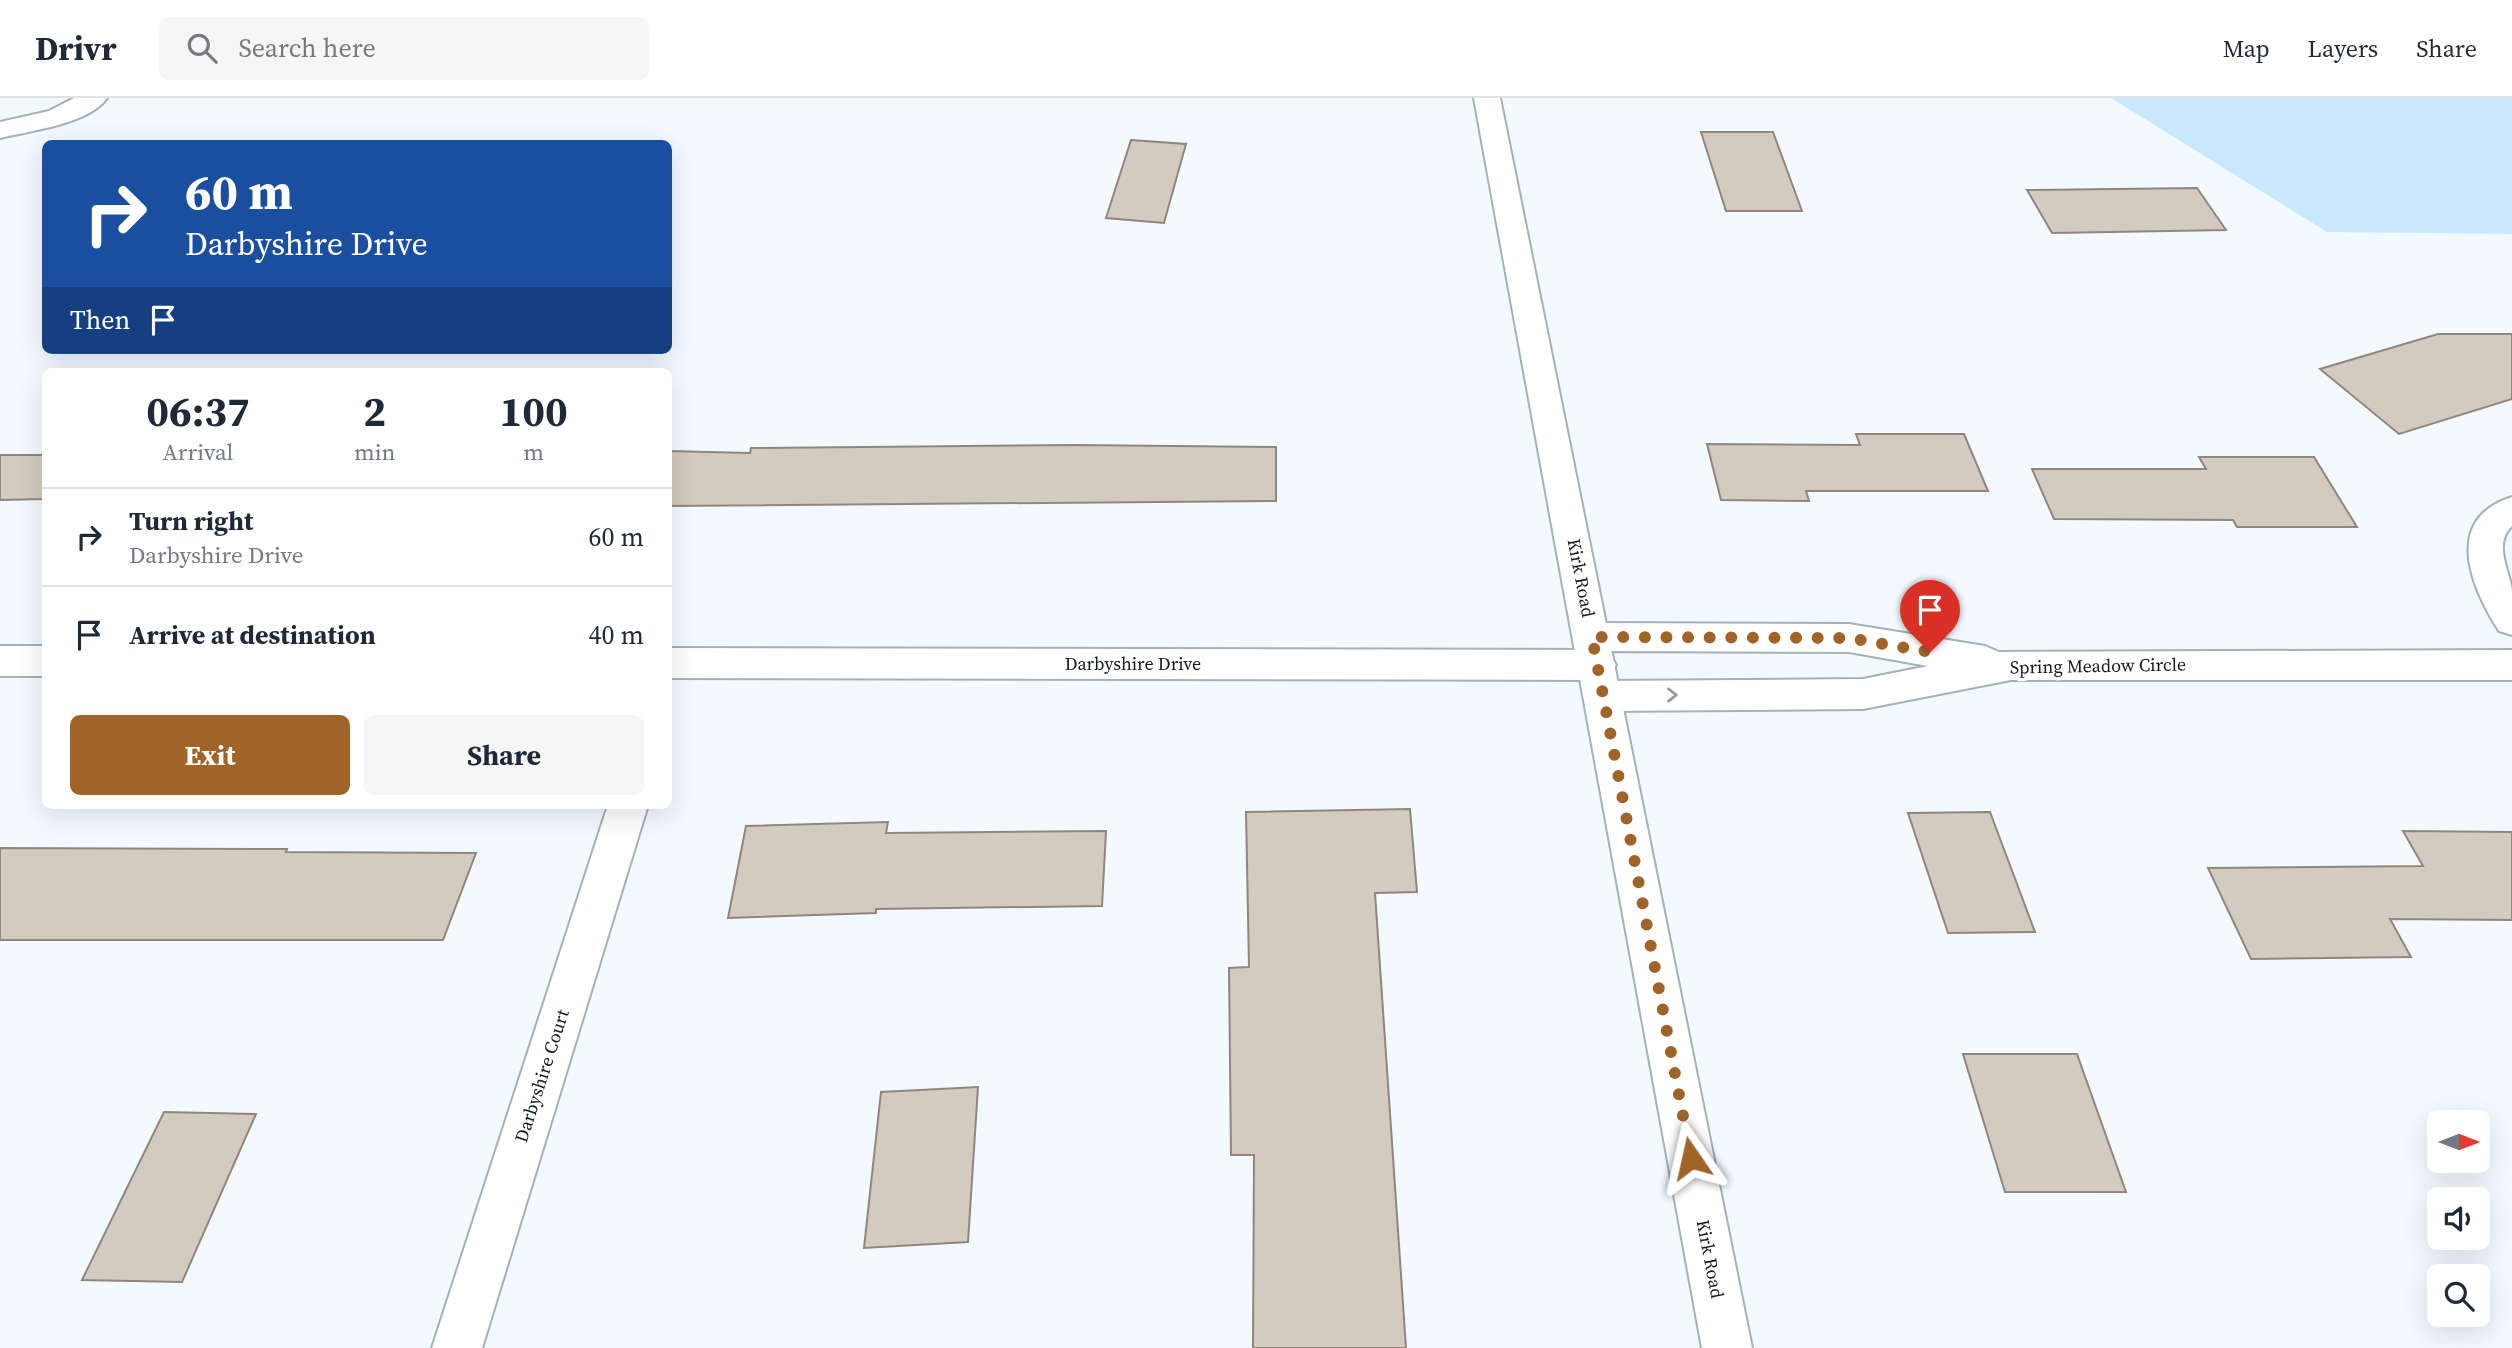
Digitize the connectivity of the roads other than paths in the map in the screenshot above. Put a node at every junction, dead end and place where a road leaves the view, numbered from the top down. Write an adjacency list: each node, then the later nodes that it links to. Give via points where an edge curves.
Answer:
1 (94, 98): 3 (street, via 58,117)
2 (1488, 98): 10 (street, Kirk Road)
3 (0, 130)
4 (2512, 510): 5 (street, via 2499,514 2485,533 2484,553)
5 (2512, 621)
6 (0, 661): 7 (street)
7 (42, 661)
8 (2011, 665): 9 (street, Spring Meadow Circle); 10 (street, Darbyshire Drive, via 1849,638); 10 (street, Spring Meadow Circle, one-way to 8, via 1863,694)
9 (2512, 665)
10 (1597, 666): 11 (street, Darbyshire Drive); 14 (street, Kirk Road)
11 (672, 667)
12 (627, 809): 13 (street, Darbyshire Court)
13 (457, 1348)
14 (1727, 1348)

